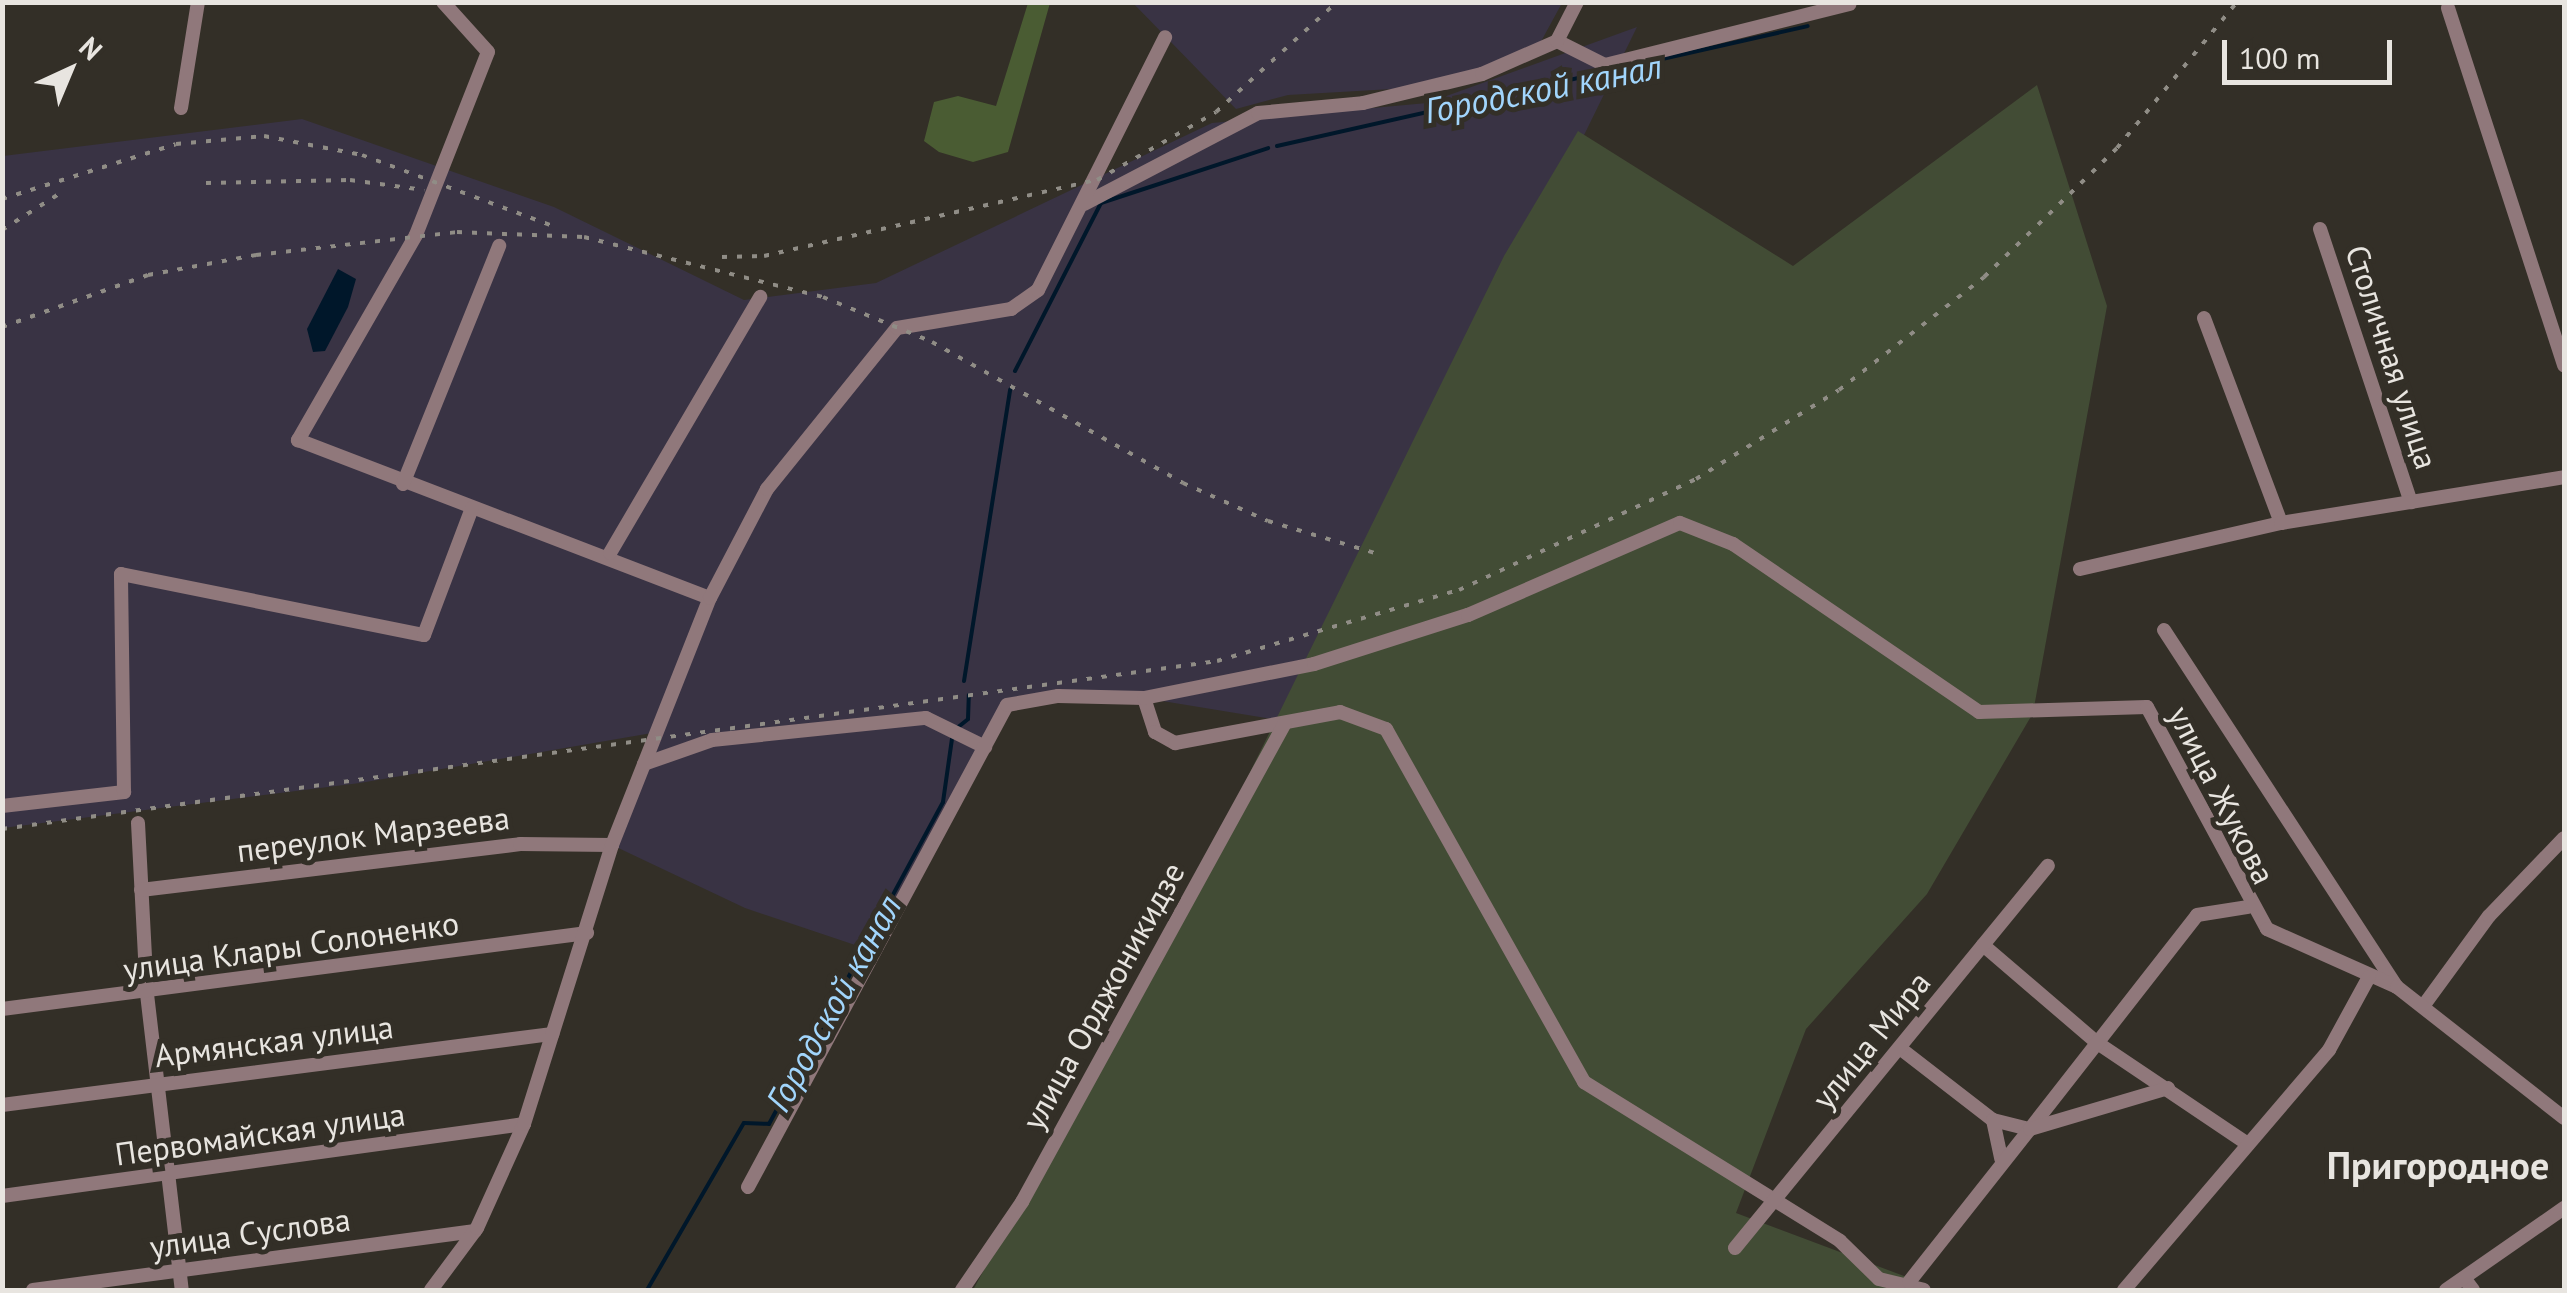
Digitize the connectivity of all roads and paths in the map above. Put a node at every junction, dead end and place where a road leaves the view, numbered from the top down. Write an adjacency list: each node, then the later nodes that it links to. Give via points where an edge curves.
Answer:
1 (198, 2): 8 (street)
2 (444, 2): 16 (street, via 488,52 416,235 298,440)
3 (1578, 2): 7 (street)
4 (1850, 4): 7 (street, via 1604,65)
5 (2448, 8): 14 (street)
6 (1165, 37): 9 (street)
7 (1557, 41): 9 (street, via 1482,74 1380,99 1258,113)
8 (181, 108)
9 (1083, 205): 22 (street, via 1038,290 1011,309 910,322 868,353 767,489)
10 (2320, 229): 17 (street, Столичная улица)
11 (499, 246): 16 (street)
12 (760, 297): 20 (street)
13 (2204, 318): 19 (street)
14 (2564, 366)
15 (2564, 476): 17 (street)
16 (403, 484): 18 (street)
17 (2411, 502): 19 (street)
18 (472, 508): 20 (street); 28 (street, via 424,634 121,574 124,792)
19 (2282, 523): 21 (street)
20 (610, 553): 22 (street)
21 (2080, 568)
22 (710, 598): 27 (street)
23 (2164, 630): 38 (street, улица Жукова)
24 (1144, 698): 25 (street, via 1156,732 1175,743); 26 (street, via 1058,696 1007,705); 34 (street, улица Жукова, via 1227,687 1468,615 1680,523 1733,544 1965,706 2038,712 2147,707)
25 (1285, 723): 57 (street, via 1340,712 1386,728 1573,1069 1614,1106); 67 (street, улица Орджоникидзе, via 1022,1202)
26 (984, 747): 27 (street, via 926,718 712,740); 55 (street)
27 (644, 764): 31 (street)
28 (2, 806)
29 (138, 823): 33 (street)
30 (2564, 838): 40 (street, via 2489,916)
31 (612, 846): 33 (street, переулок Марзеева, via 520,844); 35 (street)
32 (2048, 866): 36 (street, улица Мира)
33 (140, 890): 39 (street)
34 (2248, 907): 37 (street, улица Жукова, via 2290,945); 43 (street, via 2197,915)
35 (587, 933): 39 (street, улица Клары Солоненко); 42 (street)
36 (1982, 945): 43 (street); 44 (street, улица Мира)
37 (2369, 977): 38 (street, улица Жукова); 52 (street, via 2329,1050)
38 (2398, 987): 40 (street, улица Жукова)
39 (147, 994): 41 (street, улица Клары Солоненко); 45 (street)
40 (2424, 1006): 48 (street, улица Жукова)
41 (2, 1008)
42 (552, 1034): 45 (street, Армянская улица); 50 (street)
43 (2096, 1042): 46 (street); 51 (street)
44 (1900, 1049): 49 (street); 57 (street, улица Мира)
45 (155, 1084): 47 (street, Армянская улица); 54 (street)
46 (2168, 1088): 51 (street); 52 (street)
47 (2, 1105)
48 (2564, 1118)
49 (1993, 1120): 51 (street); 53 (street)
50 (524, 1124): 54 (street, Первомайская улица); 59 (street)
51 (2030, 1129): 53 (street)
52 (2248, 1144): 69 (street)
53 (2001, 1159): 62 (street)
54 (164, 1177): 56 (street, Первомайская улица); 61 (street)
55 (748, 1187)
56 (2, 1196)
57 (1775, 1201): 60 (street, улица Мира); 62 (street, via 1851,1248 1878,1279)
58 (2564, 1208): 63 (street)
59 (475, 1231): 61 (street, улица Суслова); 66 (street)
60 (1736, 1248)
61 (179, 1270): 64 (street, улица Суслова); 65 (street)
62 (1909, 1282): 68 (street)
63 (2469, 1284): 70 (street)
64 (33, 1290)
65 (182, 1290)
66 (431, 1290)
67 (962, 1290)
68 (1924, 1290)
69 (2124, 1290)
70 (2446, 1290)

